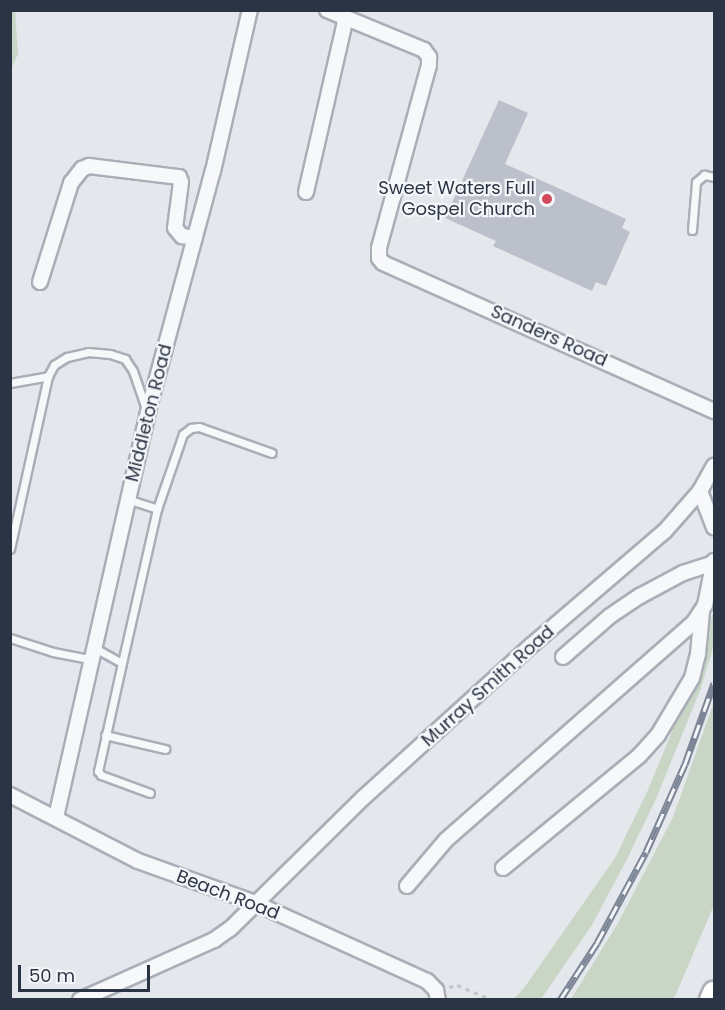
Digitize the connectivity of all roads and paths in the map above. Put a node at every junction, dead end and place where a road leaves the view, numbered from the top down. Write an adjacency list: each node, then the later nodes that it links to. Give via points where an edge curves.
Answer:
1 (250, 10): 7 (street, Middleton Road)
2 (327, 10): 3 (street)
3 (346, 18): 5 (street); 11 (street, Sanders Road, via 424,50 429,57 378,248 383,263)
4 (714, 177): 6 (lane, via 704,175 696,182)
5 (306, 192)
6 (692, 230)
7 (195, 238): 8 (street, via 182,236 176,228 181,182 178,177 89,166 72,183); 12 (street, Middleton Road)
8 (40, 282)
9 (48, 376): 10 (lane); 12 (lane, via 54,365 67,357 88,352 125,359); 17 (lane)
10 (10, 383)
11 (714, 411)
12 (148, 412): 16 (street, Middleton Road)
13 (272, 453): 19 (lane, via 199,427 186,430)
14 (714, 466): 15 (street, Murray Smith Road)
15 (700, 491): 20 (street); 35 (street, Murray Smith Road, via 665,531 363,798)
16 (127, 499): 19 (lane); 25 (street, Middleton Road)
17 (21, 506): 18 (lane); 21 (lane)
18 (10, 507)
19 (157, 509): 27 (lane)
20 (714, 527)
21 (10, 549)
22 (714, 562): 23 (street); 26 (street, via 640,596)
23 (702, 612): 33 (street, via 692,678 658,735 639,756); 34 (street, via 446,840)
24 (10, 638): 25 (lane, via 53,652)
25 (91, 653): 27 (lane); 32 (street, Middleton Road)
26 (563, 657)
27 (122, 663): 28 (lane)
28 (105, 735): 29 (lane); 30 (lane, via 99,773)
29 (165, 748)
30 (150, 793)
31 (10, 795): 32 (street, Beach Road)
32 (56, 817): 35 (street, Beach Road, via 138,861)
33 (503, 868)
34 (407, 886)
35 (255, 903): 37 (street, Beach Road, via 427,981); 38 (street, Murray Smith Road, via 214,940)
36 (714, 993): 40 (main road)
37 (437, 995): 39 (path, via 458,985)
38 (80, 999)
39 (493, 999)
40 (711, 999)

